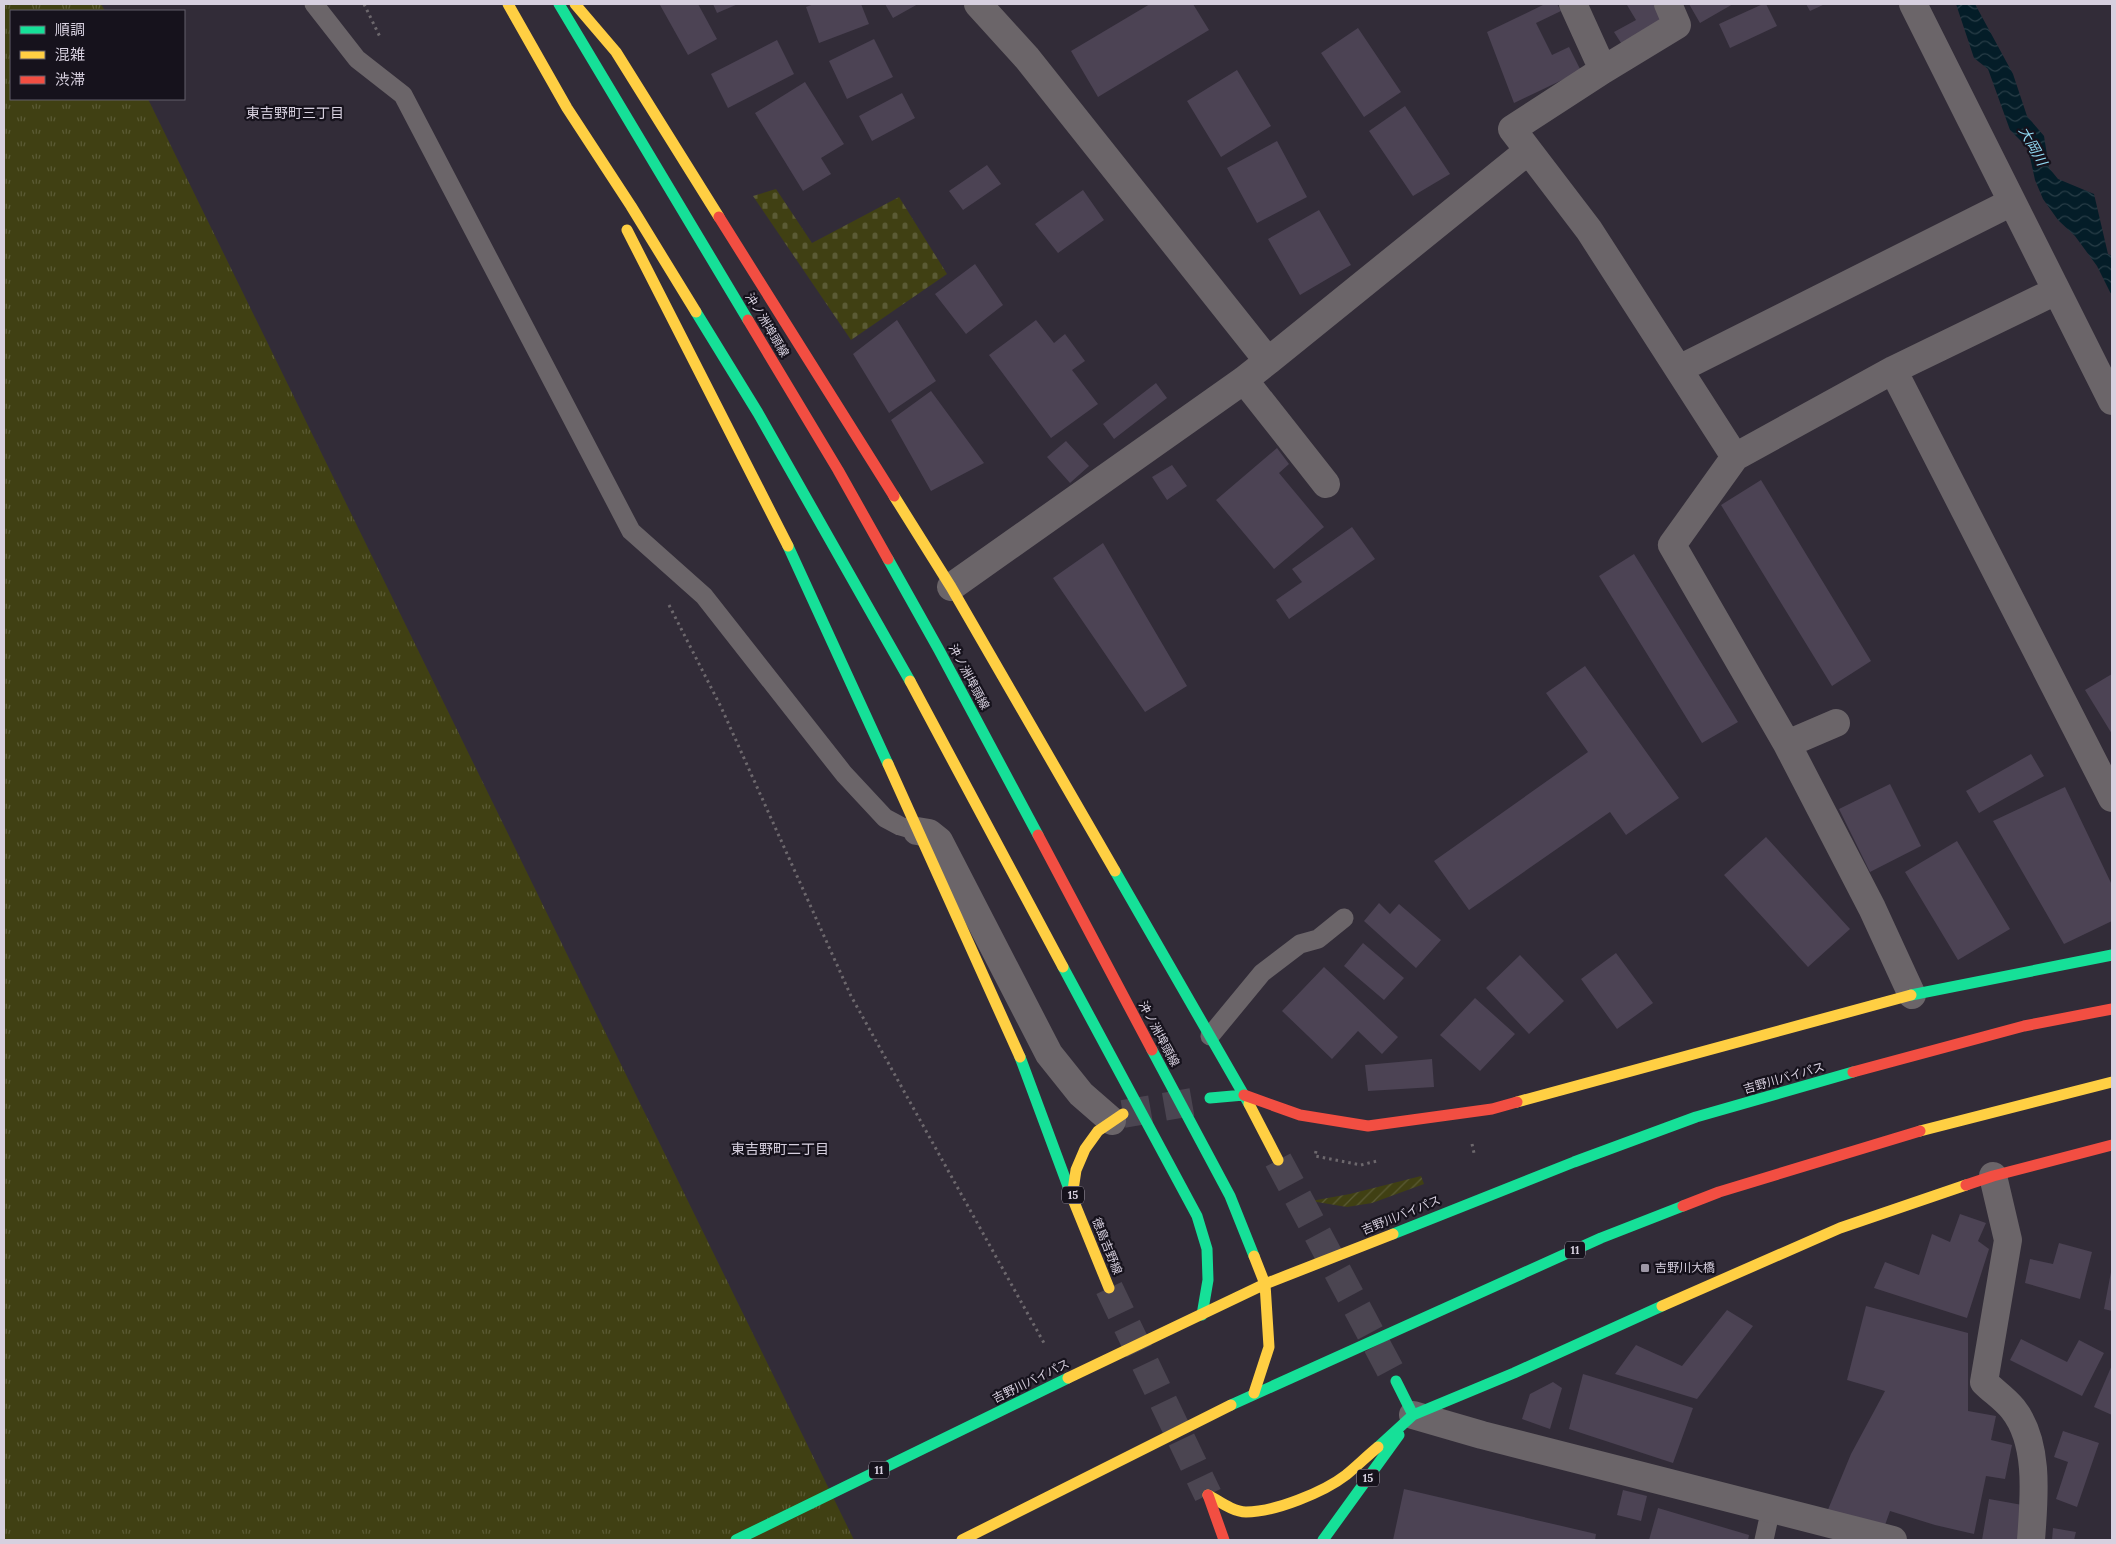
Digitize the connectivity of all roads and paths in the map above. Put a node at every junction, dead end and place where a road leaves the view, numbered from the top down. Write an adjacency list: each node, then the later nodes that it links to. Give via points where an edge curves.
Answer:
1 (314, 4): 28 (lane, via 357,59 403,95 631,531 704,596 844,774 885,818)
2 (508, 4): 10 (main road)
3 (559, 4): 42 (main road, 沖ノ洲埠頭線, via 838,470 939,650 1230,1196)
4 (575, 4): 23 (main road, via 616,52)
5 (978, 4): 16 (street, via 1028,58)
6 (1573, 4): 9 (street)
7 (1668, 4): 9 (street, via 1677,25)
8 (1914, 4): 13 (street)
9 (1603, 70): 11 (street, via 1512,129)
10 (567, 108): 12 (main road); 44 (main road, via 758,413 896,656 1197,1216 1207,1249 1208,1280)
11 (1528, 151): 16 (street); 17 (street, via 1589,230)
12 (610, 194)
13 (2012, 202): 15 (street); 17 (street)
14 (622, 220): 28 (main road, 徳島吉野線, via 794,558)
15 (2056, 291): 18 (street); 20 (street)
16 (1268, 361): 19 (street)
17 (1679, 369): 21 (street)
18 (1893, 370): 21 (street); 27 (street)
19 (1244, 380): 22 (street); 23 (street)
20 (2112, 401)
21 (1735, 457): 26 (street, via 1672,544)
22 (1326, 484)
23 (951, 587): 33 (main road)
24 (667, 601): 45 (path, via 721,707 851,996)
25 (1836, 723): 26 (street)
26 (1787, 744): 31 (street, via 1872,908)
27 (2112, 798)
28 (917, 831): 37 (street, via 929,833 939,841 1049,1054 1082,1094); 41 (main road, 徳島吉野線, via 1018,1052)
29 (1344, 918): 33 (lane, via 1318,939 1300,944 1262,973)
30 (2112, 954): 31 (main road)
31 (1912, 995): 35 (main road, via 1492,1109 1368,1126 1300,1115)
32 (2112, 1009): 42 (main road, 吉野川バイパス / 11, via 2024,1026 1696,1117)
33 (1210, 1036): 35 (main road)
34 (2112, 1082): 47 (main road, 11, via 1938,1126 1719,1192 1601,1238)
35 (1244, 1095): 36 (main road); 39 (main road)
36 (1210, 1098)
37 (1118, 1117): 41 (main road, 15, via 1098,1131 1085,1149 1076,1170)
38 (2112, 1146): 40 (main road)
39 (1278, 1160)
40 (1993, 1176): 48 (main road, via 1840,1228); 57 (street, via 2008,1240 1984,1382 2013,1409 2027,1435 2035,1487)
41 (1072, 1197): 43 (main road, 徳島吉野線 / 15)
42 (1265, 1284): 44 (main road, 吉野川バイパス / 11); 47 (main road, 沖ノ洲埠頭線, via 1268,1347)
43 (1109, 1288)
44 (1202, 1315): 51 (main road, 吉野川バイパス / 11)
45 (1044, 1343)
46 (1396, 1381): 48 (main road)
47 (1254, 1393): 52 (main road, 11)
48 (1413, 1415): 49 (street); 50 (main road, via 1345,1476 1308,1496 1278,1507 1245,1512 1208,1495); 54 (main road, 15)
49 (1771, 1508): 55 (lane); 56 (street)
50 (1222, 1535): 53 (main road)
51 (736, 1540)
52 (962, 1540)
53 (1231, 1540)
54 (1324, 1540)
55 (1764, 1540)
56 (1893, 1540)
57 (2031, 1540)

